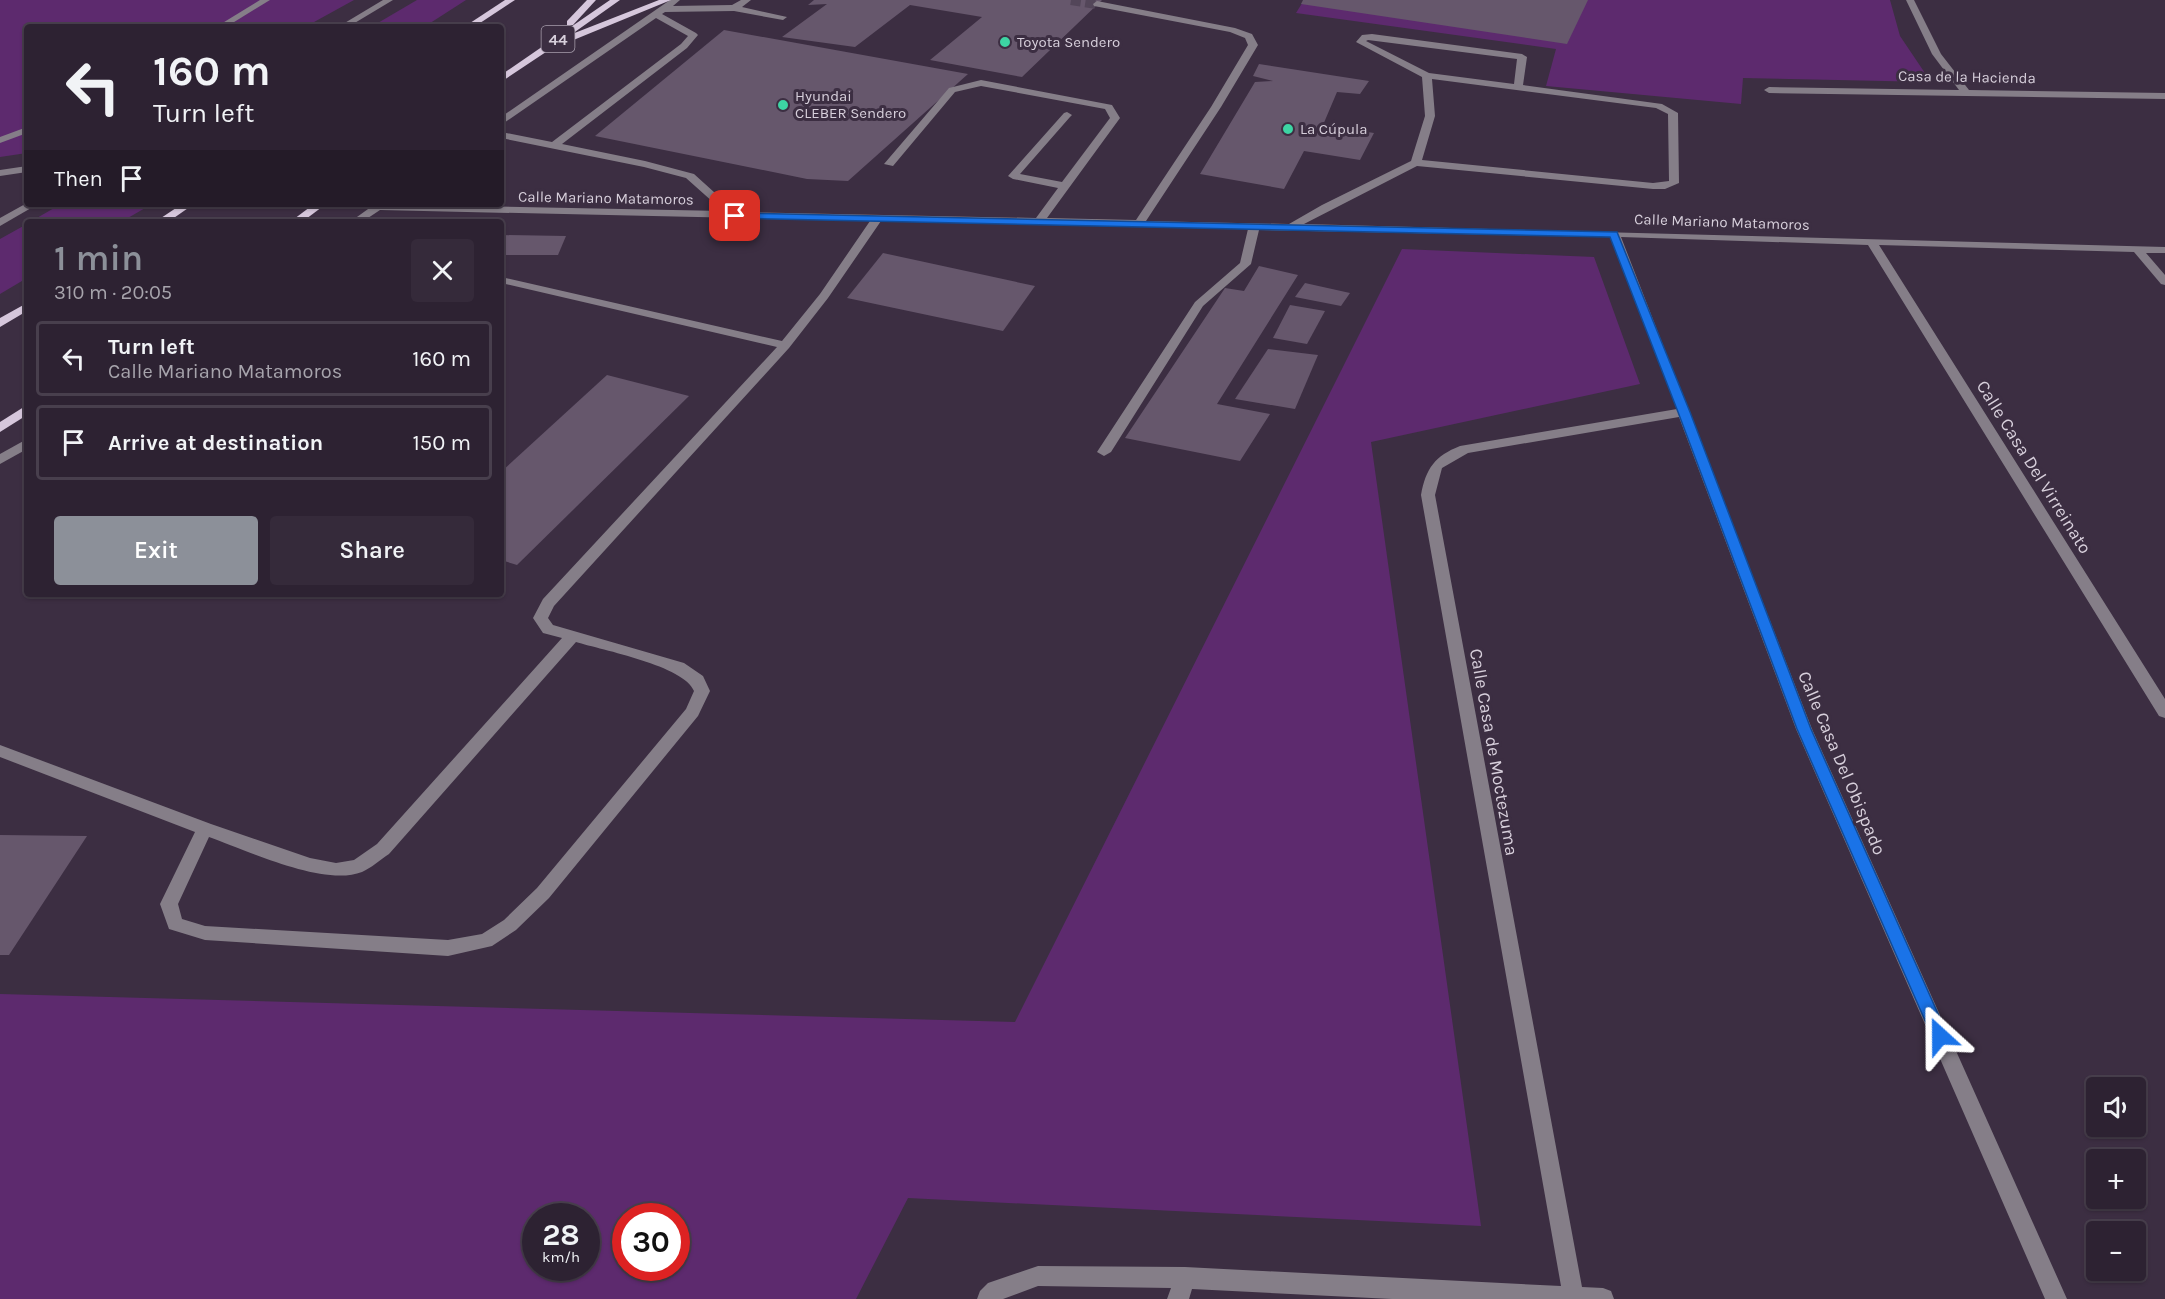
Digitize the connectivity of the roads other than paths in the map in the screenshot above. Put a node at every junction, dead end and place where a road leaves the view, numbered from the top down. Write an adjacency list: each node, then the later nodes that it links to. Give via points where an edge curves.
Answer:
1 (266, 0): 13 (street)
2 (389, 0): 14 (street)
3 (511, 0): 15 (main road)
4 (592, 0): 16 (main road)
5 (616, 0): 16 (main road, 44)
6 (676, 0): 10 (street)
7 (747, 0): 11 (street)
8 (1910, 0): 21 (street, via 1937,54)
9 (1097, 4): 46 (street, via 1232,30 1249,36 1252,45)
10 (662, 8): 11 (street); 16 (main road); 24 (street); 28 (street, via 693,35)
11 (734, 8): 12 (street)
12 (783, 17)
13 (225, 24)
14 (347, 24)
15 (473, 24)
16 (546, 47): 18 (main road, 44)
17 (1427, 76): 19 (street); 19 (street, via 1362,40 1372,37 1522,57); 29 (street, via 1430,116)
18 (504, 77)
19 (1518, 88): 29 (street, via 1668,109 1673,113 1674,183 1653,186)
20 (1768, 90): 21 (street, Casa de la Hacienda)
21 (1965, 92): 22 (street, Casa de la Hacienda)
22 (2165, 96)
23 (1067, 115): 33 (street, via 1013,176)
24 (504, 120)
25 (24, 131): 27 (street)
26 (504, 136): 28 (street)
27 (0, 140)
28 (554, 146): 39 (street, via 690,176)
29 (1416, 163): 48 (street)
30 (889, 164): 33 (street, via 952,90 981,83 1109,106 1115,118)
31 (24, 169): 32 (street)
32 (0, 173)
33 (1065, 186): 45 (street)
34 (28, 207): 44 (street)
35 (184, 207): 40 (main road)
36 (317, 207): 41 (main road)
37 (378, 207): 42 (street)
38 (416, 207): 39 (street, Calle Mariano Matamoros)
39 (735, 216): 43 (street, Calle Mariano Matamoros)
40 (165, 219)
41 (299, 219)
42 (360, 219)
43 (876, 220): 45 (street, Calle Mariano Matamoros); 57 (street)
44 (0, 223)
45 (1038, 223): 46 (street, Calle Mariano Matamoros)
46 (1138, 225): 47 (street, Calle Mariano Matamoros)
47 (1254, 226): 48 (street, Calle Mariano Matamoros); 62 (street, via 1245,264 1199,304)
48 (1292, 227): 49 (street, Calle Mariano Matamoros)
49 (1614, 234): 50 (street, Calle Mariano Matamoros); 59 (street, Calle Casa Del Obispado)
50 (1872, 242): 52 (street, Calle Mariano Matamoros); 65 (street, Calle Casa Del Virreinato)
51 (2165, 249): 52 (street, Calle Mariano Matamoros)
52 (2138, 250): 54 (street)
53 (504, 281): 57 (street)
54 (2165, 282)
55 (24, 308): 56 (main road)
56 (0, 323)
57 (785, 345): 64 (street, via 548,603 540,618 548,628)
58 (24, 411): 60 (main road)
59 (1684, 412): 69 (street, Calle Casa de Moctezuma, via 1465,449 1443,458 1431,473 1428,495); 73 (street, Calle Casa Del Obispado, via 1804,729)
60 (0, 428)
61 (24, 445): 63 (street)
62 (1104, 452)
63 (0, 460)
64 (572, 637): 67 (street, via 382,849 358,866 336,870 318,867); 67 (street, via 679,668 698,680 702,691 692,712 543,893 510,925 486,941 448,948 205,933 175,924 169,904)
65 (2165, 712)
66 (0, 751): 67 (street)
67 (205, 829)
68 (1185, 1278): 69 (street); 70 (street, via 1038,1276 996,1292); 71 (street)
69 (1574, 1298): 72 (street)
70 (988, 1299)
71 (1178, 1299)
72 (1603, 1299)
73 (2056, 1299)

